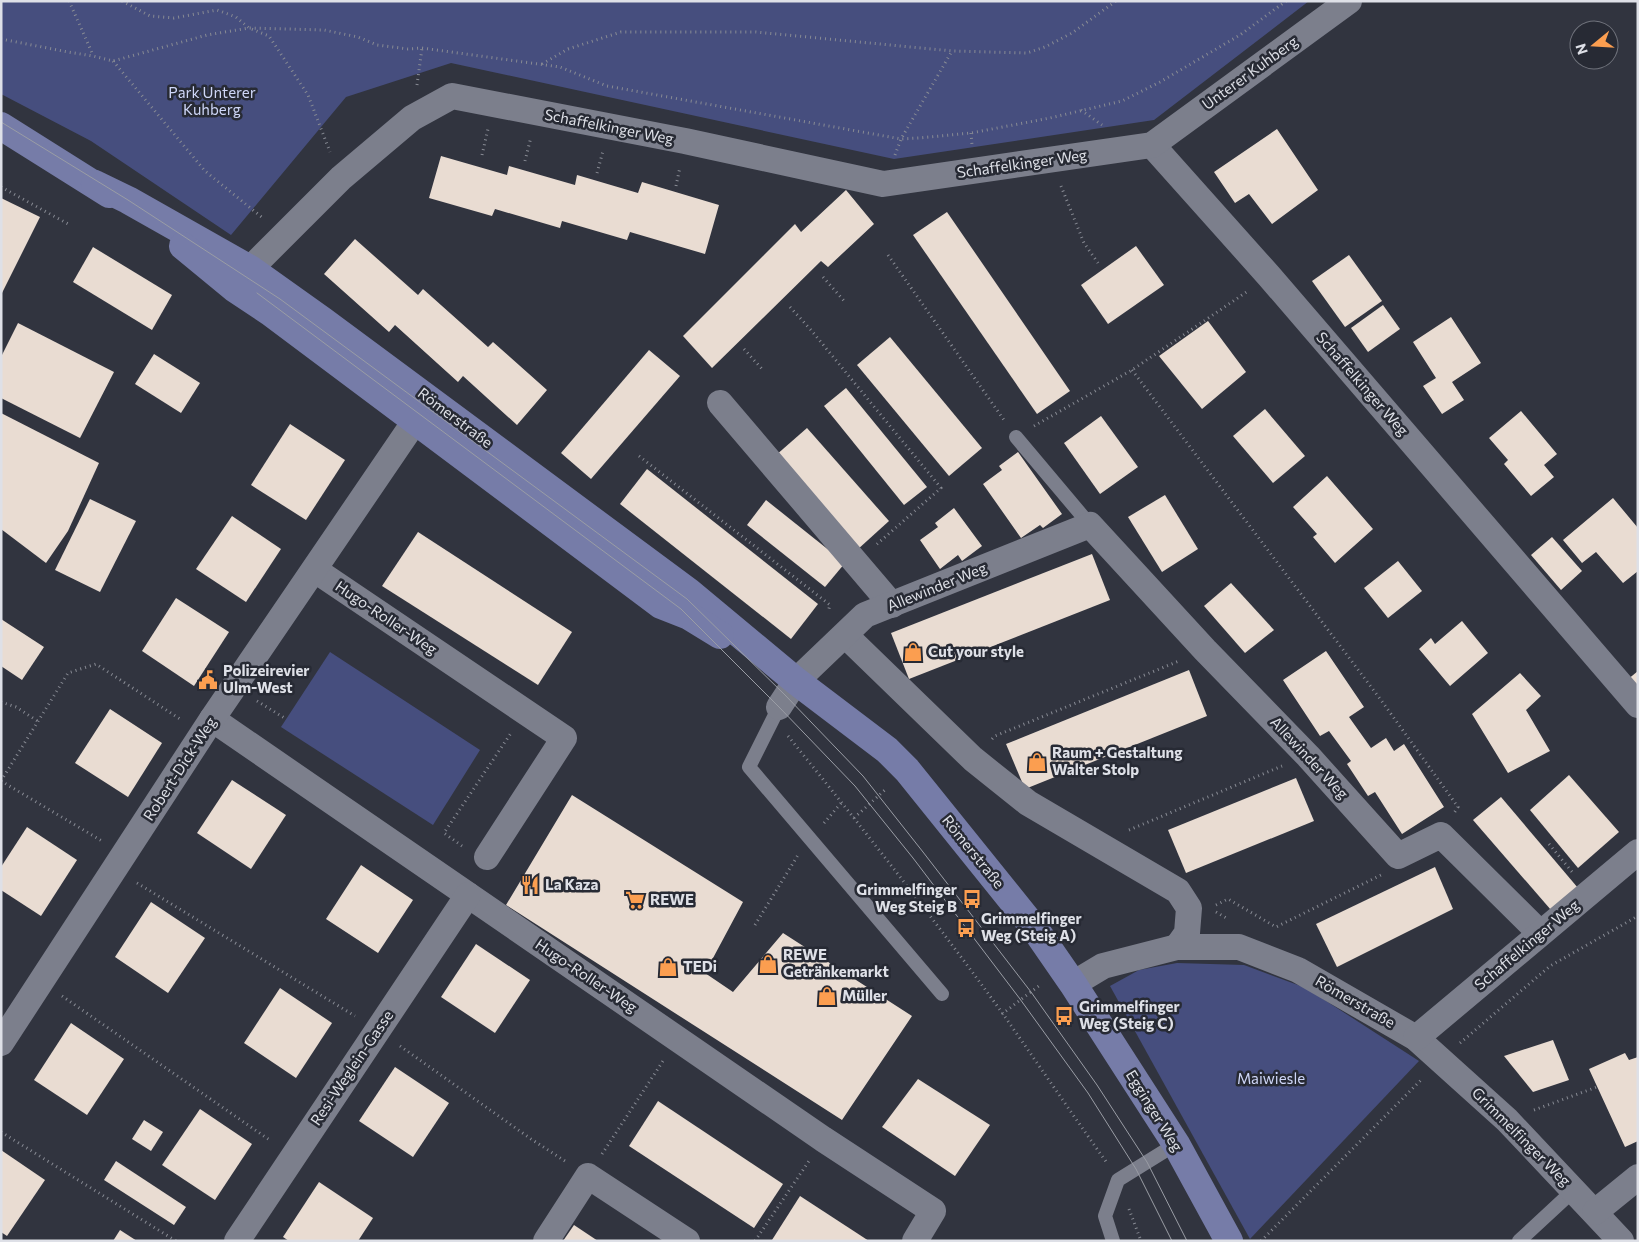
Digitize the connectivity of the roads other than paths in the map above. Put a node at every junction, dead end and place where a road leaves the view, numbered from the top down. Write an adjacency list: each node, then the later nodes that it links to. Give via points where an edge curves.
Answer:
1 (1348, 1): 3 (street, Unterer Kuhberg)
2 (1, 126): 4 (street, Römerstraße, via 94,184 128,200)
3 (1152, 145): 4 (street, Schaffelkinger Weg, via 883,184 452,96 412,118 341,178); 14 (street, Schaffelkinger Weg, via 1269,276)
4 (242, 278): 5 (street, Römerstraße); 7 (street, Römerstraße, via 270,312)
5 (430, 399): 7 (street, Robert-Dick-Weg); 13 (street, Römerstraße, via 689,592)
6 (720, 403): 11 (street)
7 (414, 421): 10 (street, Robert-Dick-Weg); 13 (street, Römerstraße, via 661,605 689,616)
8 (1016, 437): 9 (lane, Allewinder Weg)
9 (1090, 525): 11 (street, Allewinder Weg); 20 (street, Allewinder Weg, via 1398,856 1441,835)
10 (315, 570): 16 (street, Robert-Dick-Weg); 17 (street, Hugo-Roller-Weg, via 564,738)
11 (892, 604): 12 (street, Allewinder Weg, via 865,615)
12 (845, 635): 13 (street, Allewinder Weg); 21 (street, via 973,759 1028,803 1178,890 1189,908 1187,933)
13 (796, 681): 15 (street); 22 (street, Römerstraße, via 887,750 907,770 1035,929)
14 (1638, 705)
15 (776, 712): 23 (lane, via 749,767)
16 (208, 726): 19 (street, Hugo-Roller-Weg); 25 (street, Robert-Dick-Weg)
17 (476, 852)
18 (1638, 852): 20 (street, Schaffelkinger Weg)
19 (468, 895): 30 (street, Resi-Weglein-Gasse); 33 (street, Hugo-Roller-Weg, via 933,1212)
20 (1540, 934): 24 (street, Schaffelkinger Weg)
21 (1177, 947): 22 (street, Römerstraße); 24 (street, Römerstraße, via 1239,947 1298,970)
22 (1068, 977): 26 (street, Egginger Weg)
23 (942, 994)
24 (1416, 1038): 28 (street, Grimmelfinger Weg, via 1508,1120)
25 (1, 1043)
26 (1176, 1144): 34 (lane, via 1118,1180 1105,1216); 35 (street, Egginger Weg)
27 (1638, 1176): 29 (street)
28 (1574, 1190): 29 (street, Grimmelfinger Weg); 36 (lane)
29 (1595, 1212): 37 (street, Grimmelfinger Weg)
30 (236, 1241)
31 (546, 1241): 32 (street, via 588,1176)
32 (687, 1241)
33 (915, 1241)
34 (1113, 1241)
35 (1229, 1241)
36 (1519, 1241)
37 (1621, 1241)

